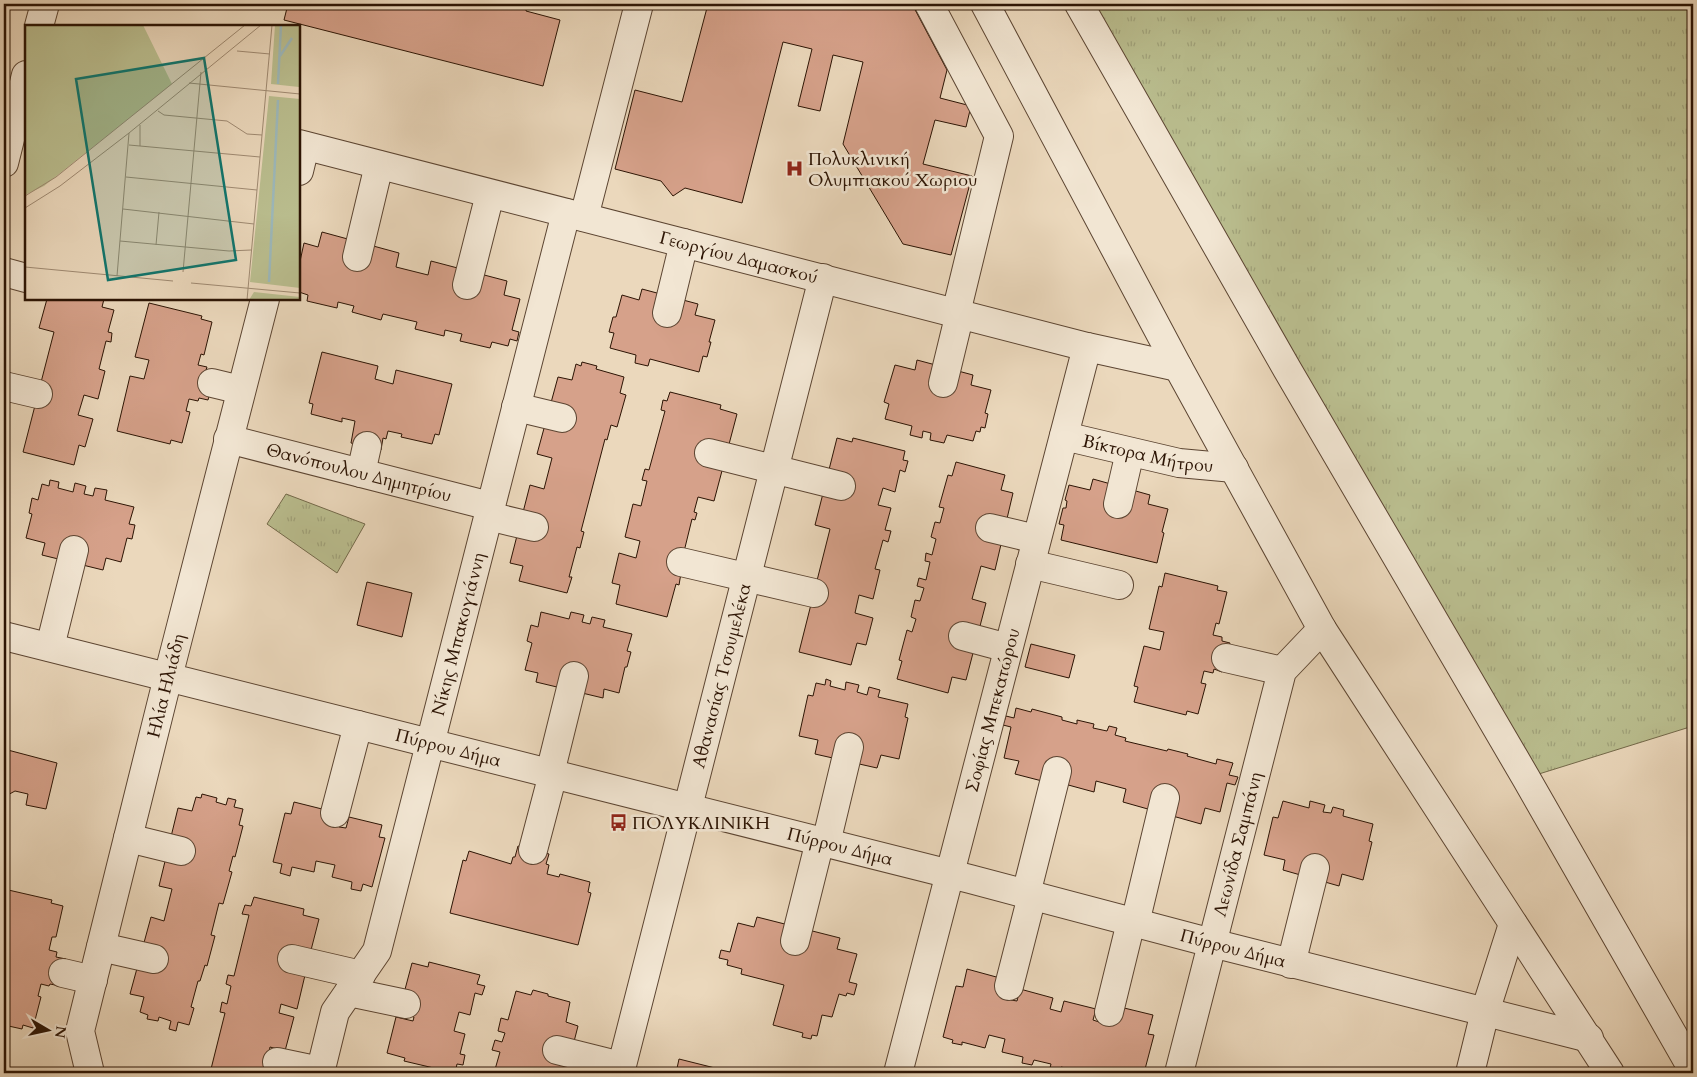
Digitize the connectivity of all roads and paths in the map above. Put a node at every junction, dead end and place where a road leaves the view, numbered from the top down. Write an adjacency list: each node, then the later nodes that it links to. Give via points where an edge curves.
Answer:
1 (45, 4): 6 (street)
2 (639, 4): 12 (street, Νίκης Μπακογιάννη)
3 (929, 4): 21 (street, via 999,136)
4 (984, 4): 23 (street)
5 (1079, 4): 93 (street)
6 (39, 25)
7 (25, 80): 9 (street)
8 (301, 154): 10 (street, Γεωργίου Δαμασκού)
9 (4, 163)
10 (379, 165): 11 (street, Γεωργίου Δαμασκού); 14 (street)
11 (490, 194): 12 (street, Γεωργίου Δαμασκού); 18 (street)
12 (575, 215): 13 (street, Γεωργίου Δαμασκού); 29 (street, Νίκης Μπακογιάννη)
13 (684, 243): 17 (street, Γεωργίου Δαμασκού); 20 (street)
14 (357, 257)
15 (4, 272): 16 (street)
16 (25, 278)
17 (823, 278): 21 (street, Γεωργίου Δαμασκού); 37 (street, Αθανασίας Τσουμελέκα)
18 (467, 285)
19 (265, 300): 27 (street, Ηλία Ηλιάδη)
20 (667, 313)
21 (958, 313): 22 (street, Γεωργίου Δαμασκού); 25 (street)
22 (1087, 347): 23 (street, Γεωργίου Δαμασκού); 31 (street, Σοφίας Μπεκατώρου)
23 (1178, 367): 36 (street)
24 (212, 383): 27 (street)
25 (943, 384)
26 (4, 386): 28 (street)
27 (241, 390): 32 (street, Ηλία Ηλιάδη)
28 (38, 394)
29 (516, 407): 30 (street); 41 (street, Νίκης Μπακογιάννη)
30 (562, 418)
31 (1064, 436): 34 (street, Βίκτορα Μήτρου); 45 (street, Σοφίας Μπεκατώρου)
32 (228, 439): 38 (street, Θανόπουλου Δημητρίου); 58 (street, Ηλία Ηλιάδη)
33 (367, 446): 38 (street)
34 (1130, 452): 36 (street, Βίκτορα Μήτρου, via 1179,463); 40 (street)
35 (709, 454): 37 (street)
36 (1234, 468): 50 (street)
37 (774, 470): 39 (street); 47 (street, Αθανασίας Τσουμελέκα)
38 (360, 472): 41 (street, Θανόπουλου Δημητρίου)
39 (841, 486)
40 (1118, 504)
41 (489, 511): 42 (street, Θανόπουλου Δημητρίου); 60 (street, Νίκης Μπακογιάννη)
42 (534, 527)
43 (990, 528): 45 (street)
44 (74, 550): 53 (street)
45 (1033, 552): 48 (street); 54 (street, Σοφίας Μπεκατώρου)
46 (681, 562): 47 (street)
47 (747, 577): 49 (street); 65 (street, Αθανασίας Τσουμελέκα)
48 (1119, 585)
49 (814, 593)
50 (1322, 629): 56 (street, Λεωνίδα Σαμπάνη); 75 (street)
51 (4, 636): 53 (street, Πύρρου Δήμα)
52 (962, 636): 54 (street)
53 (50, 647): 58 (street, Πύρρου Δήμα)
54 (1008, 648): 72 (street, Σοφίας Μπεκατώρου)
55 (1226, 658): 56 (street)
56 (1282, 671): 77 (street, Λεωνίδα Σαμπάνη)
57 (574, 676): 63 (street)
58 (168, 677): 59 (street, Πύρρου Δήμα); 67 (street, Ηλία Ηλιάδη)
59 (358, 725): 60 (street, Πύρρου Δήμα); 66 (street)
60 (431, 743): 63 (street, Πύρρου Δήμα); 84 (street, Νίκης Μπακογιάννη, via 377,952)
61 (848, 747): 68 (street)
62 (1057, 771): 73 (street)
63 (551, 774): 65 (street, Πύρρου Δήμα); 69 (street)
64 (1165, 798): 74 (street)
65 (687, 808): 68 (street, Πύρρου Δήμα); 92 (street, Αθανασίας Τσουμελέκα)
66 (335, 812)
67 (128, 838): 70 (street); 78 (street, Ηλία Ηλιάδη)
68 (823, 842): 72 (street, Πύρρου Δήμα); 76 (street)
69 (533, 850)
70 (182, 851)
71 (1315, 868): 81 (street)
72 (948, 874): 73 (street, Πύρρου Δήμα); 96 (street, Σοφίας Μπεκατώρου)
73 (1029, 895): 74 (street, Πύρρου Δήμα); 85 (street)
74 (1133, 923): 77 (street, Πύρρου Δήμα); 87 (street)
75 (1513, 924): 88 (street); 89 (street)
76 (795, 941)
77 (1212, 943): 81 (street, Πύρρου Δήμα); 97 (street, Λεωνίδα Σαμπάνη)
78 (101, 947): 79 (street); 83 (street, Ηλία Ηλιάδη)
79 (154, 959)
80 (292, 959): 84 (street)
81 (1291, 964): 88 (street, Πύρρου Δήμα)
82 (63, 973): 83 (street)
83 (93, 980): 95 (street, Ηλία Ηλιάδη, via 80,1031)
84 (355, 983): 86 (street); 94 (street, Νίκης Μπακογιάννη, via 335,1012)
85 (1009, 986)
86 (406, 1004)
87 (1109, 1012)
88 (1485, 1012): 89 (street, Πύρρου Δήμα); 98 (street)
89 (1589, 1038): 99 (street)
90 (556, 1050): 92 (street)
91 (277, 1062): 94 (street)
92 (620, 1070)
93 (1693, 1070)
94 (320, 1072)
95 (90, 1073)
96 (898, 1073)
97 (1179, 1073)
98 (1470, 1073)
99 (1610, 1073)

